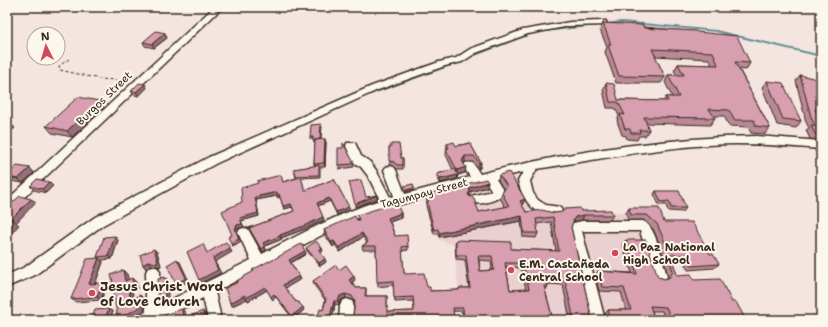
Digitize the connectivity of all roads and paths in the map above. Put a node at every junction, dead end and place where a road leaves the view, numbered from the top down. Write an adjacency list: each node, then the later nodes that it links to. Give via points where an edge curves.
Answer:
1 (219, 7): 4 (street, Burgos Street)
2 (603, 23): 20 (street, via 570,24 526,32 473,51 459,60 375,88 213,160 99,221 30,271)
3 (69, 59): 4 (path, via 59,66 60,70 100,79)
4 (140, 81): 14 (street, Burgos Street)
5 (821, 145): 7 (street, Tagumpay Street, via 727,140 649,147)
6 (351, 146): 13 (street, via 357,159 372,173)
7 (533, 165): 10 (street, Tagumpay Street); 15 (street, via 524,181 532,201 540,209)
8 (469, 166): 10 (street)
9 (390, 170): 12 (street)
10 (483, 177): 11 (street, via 498,192); 12 (street, Tagumpay Street)
11 (475, 199)
12 (401, 200): 13 (street, Tagumpay Street)
13 (387, 203): 17 (street, Tagumpay Street, via 335,222)
14 (7, 207)
15 (556, 211)
16 (244, 233): 17 (street)
17 (259, 262): 21 (street, Tagumpay Street)
18 (153, 272): 23 (street)
19 (660, 276): 24 (street, via 647,231 643,226 577,227 577,238)
20 (7, 281)
21 (208, 289): 22 (street); 23 (street, Tagumpay Street)
22 (214, 314)
23 (149, 318)
24 (598, 320)

